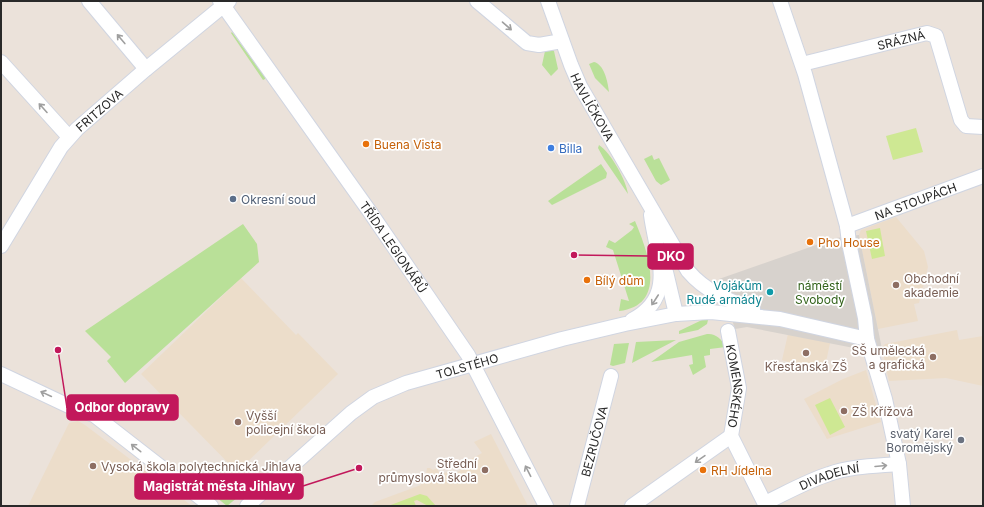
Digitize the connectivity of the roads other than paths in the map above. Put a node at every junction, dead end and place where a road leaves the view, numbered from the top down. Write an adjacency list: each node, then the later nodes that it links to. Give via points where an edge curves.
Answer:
1 (89, 1): 9 (street, one-way to 1)
2 (477, 1): 6 (street, one-way to 6, via 527,43 539,45)
3 (548, 1): 6 (street, HAVLÍČKOVA)
4 (780, 1): 8 (street)
5 (224, 2): 9 (street, FRITZOVA); 21 (street, TŘÍDA LEGIONÁŘŮ)
6 (562, 41): 14 (street, HAVLÍČKOVA, via 580,86 650,206)
7 (1, 62): 11 (street, one-way to 7)
8 (802, 64): 10 (street, SRÁZNÁ, via 927,32 932,33 936,36 961,120 966,126); 13 (street)
9 (146, 69): 11 (street, FRITZOVA)
10 (983, 127)
11 (69, 137): 15 (street, FRITZOVA)
12 (983, 176): 13 (street, NA STOUPÁCH)
13 (848, 226): 20 (street, via 848,243 865,318)
14 (660, 236): 16 (street, HAVLÍČKOVA); 17 (street, HAVLÍČKOVA, via 703,286 731,302); 18 (street, HAVLÍČKOVA, one-way to 18, via 659,292 650,308)
15 (1, 246)
16 (676, 309): 17 (street, TOLSTÉHO); 18 (street, TOLSTÉHO)
17 (780, 319): 20 (street)
18 (625, 324): 21 (street, TOLSTÉHO)
19 (728, 331): 24 (street, KOMENSKÉHO, via 739,388)
20 (866, 339): 25 (street, via 885,399)
21 (472, 364): 28 (street, TOLSTÉHO, via 392,388 363,403); 29 (street, TŘÍDA LEGIONÁŘŮ, one-way to 21)
22 (1, 374): 27 (street, one-way to 22, via 94,415 73,408)
23 (611, 376): 30 (street, BEZRUČOVA)
24 (732, 436): 26 (street, KOMENSKÉHO); 31 (street, one-way to 31)
25 (899, 464): 26 (street, DIVADELNÍ, one-way to 25, via 830,473); 32 (street)
26 (765, 505)
27 (211, 506)
28 (247, 506)
29 (546, 506)
30 (577, 506)
31 (632, 506)
32 (903, 506)

